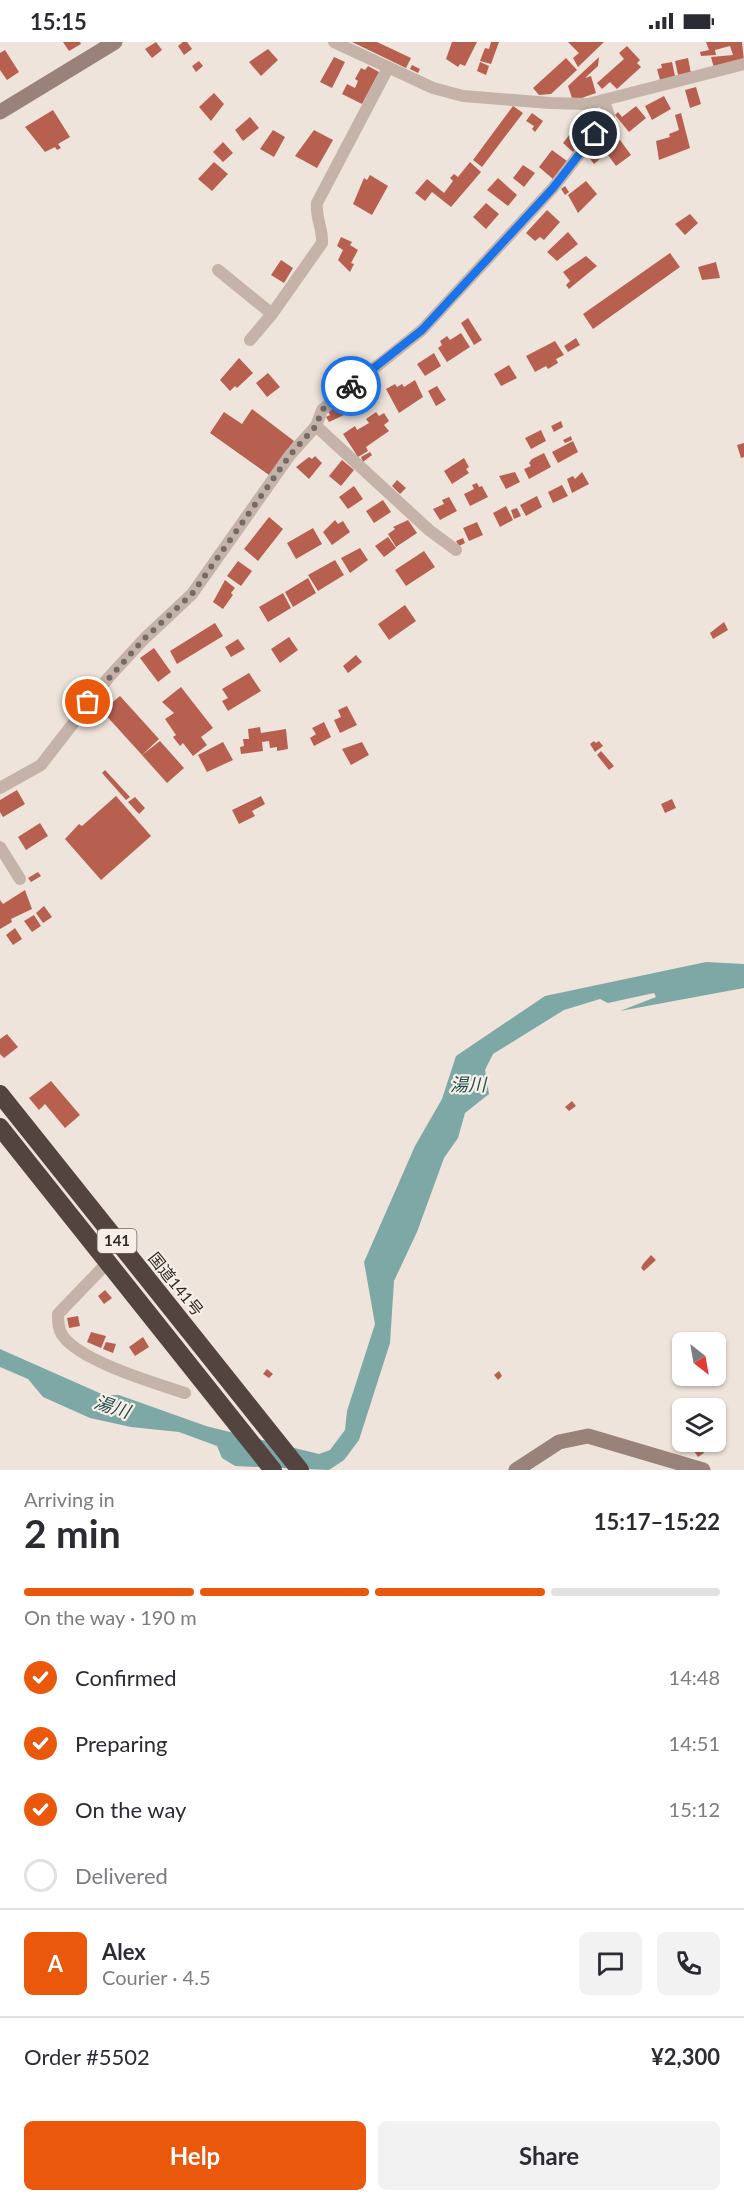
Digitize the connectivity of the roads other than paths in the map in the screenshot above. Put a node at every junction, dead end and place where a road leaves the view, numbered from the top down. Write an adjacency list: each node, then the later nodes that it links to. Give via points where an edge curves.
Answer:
1 (115, 42): 6 (street)
2 (334, 42): 4 (street)
3 (744, 64): 5 (street)
4 (388, 68): 5 (street, via 463,96 573,105); 8 (street, via 317,203 322,243)
5 (604, 100): 10 (street, via 609,116 553,188 422,330 322,410)
6 (0, 112)
7 (218, 270): 8 (street)
8 (272, 314): 9 (street)
9 (250, 340)
10 (316, 426): 11 (street, via 429,531); 12 (street, via 290,455 192,594 109,677 41,765)
11 (456, 550)
12 (0, 788)
13 (0, 848): 14 (street)
14 (20, 879)
15 (0, 1094): 20 (highway, 国道141号 / 141)
16 (0, 1127): 17 (highway, 141)
17 (108, 1262): 18 (street, via 58,1314 61,1334 77,1348 128,1375); 19 (highway, 141)
18 (184, 1393)
19 (273, 1470)
20 (300, 1470)
21 (516, 1470): 22 (street, via 559,1442 588,1436)
22 (703, 1470)

